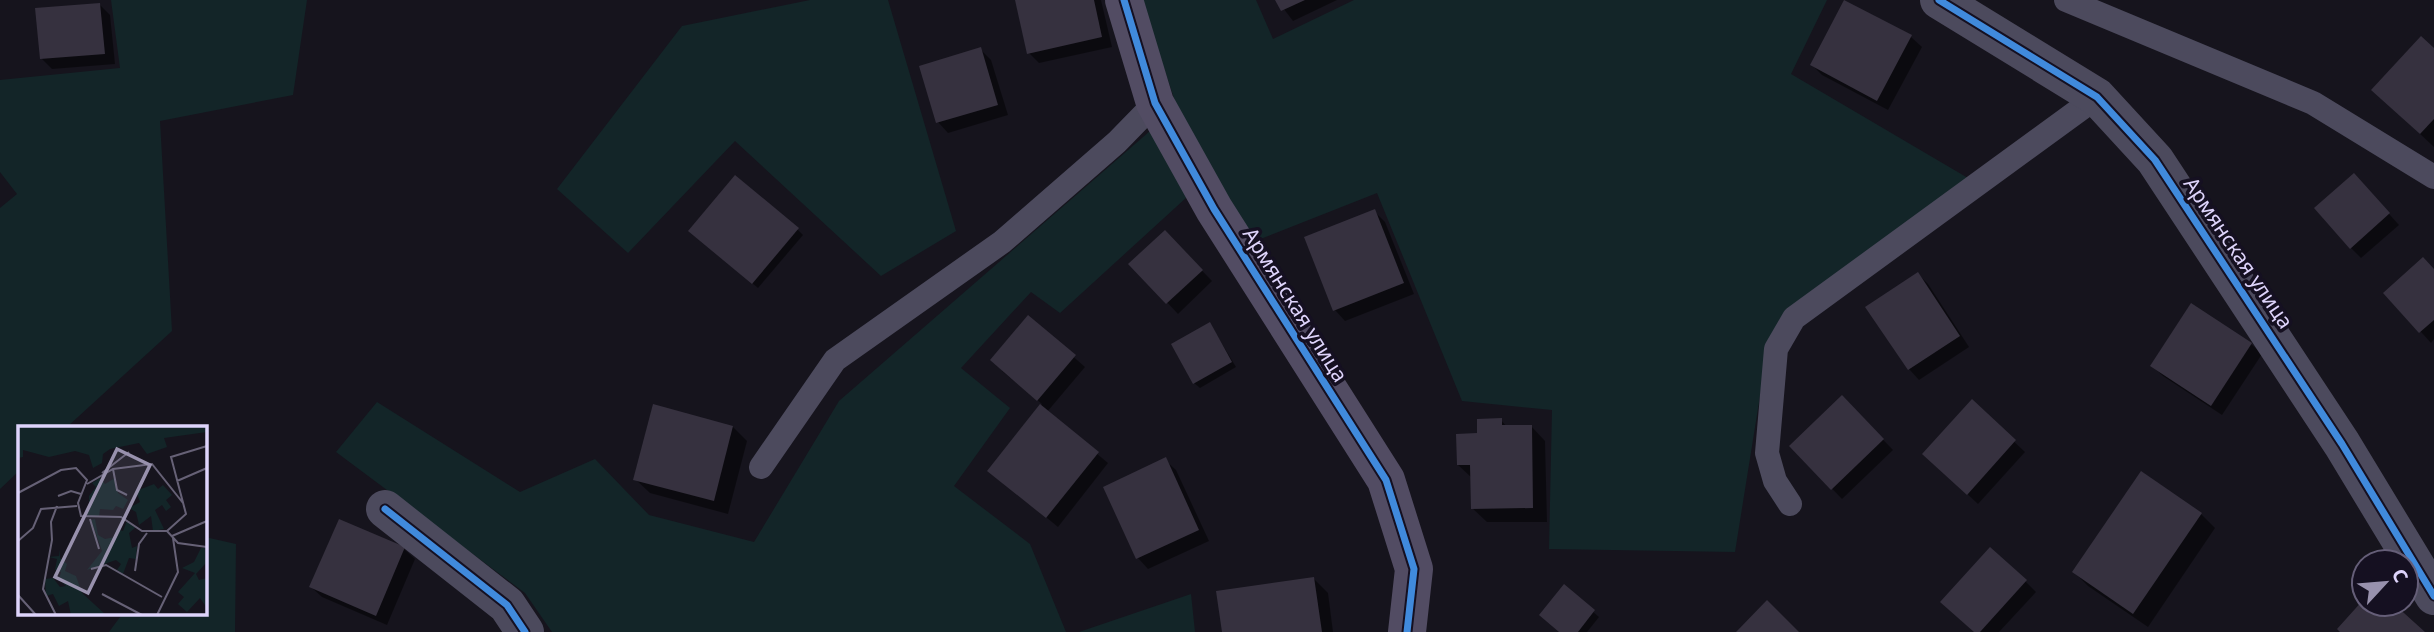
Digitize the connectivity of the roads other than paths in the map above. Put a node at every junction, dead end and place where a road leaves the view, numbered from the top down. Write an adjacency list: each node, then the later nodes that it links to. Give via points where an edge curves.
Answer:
1 (1124, 0): 5 (street, Армянская улица)
2 (1939, 0): 4 (street, Армянская улица)
3 (2066, 0): 6 (lane, via 2313,103)
4 (2097, 97): 8 (lane, via 1794,318 1776,349 1767,453 1775,481); 10 (street, Армянская улица, via 2155,160 2232,274 2343,444)
5 (1155, 103): 7 (lane, via 1002,242 835,360); 12 (street, Армянская улица, via 1214,209 1385,480 1414,569)
6 (2434, 177)
7 (761, 467)
8 (1790, 504)
9 (385, 509): 11 (street, via 507,605)
10 (2434, 596)
11 (526, 632)
12 (1407, 632)

